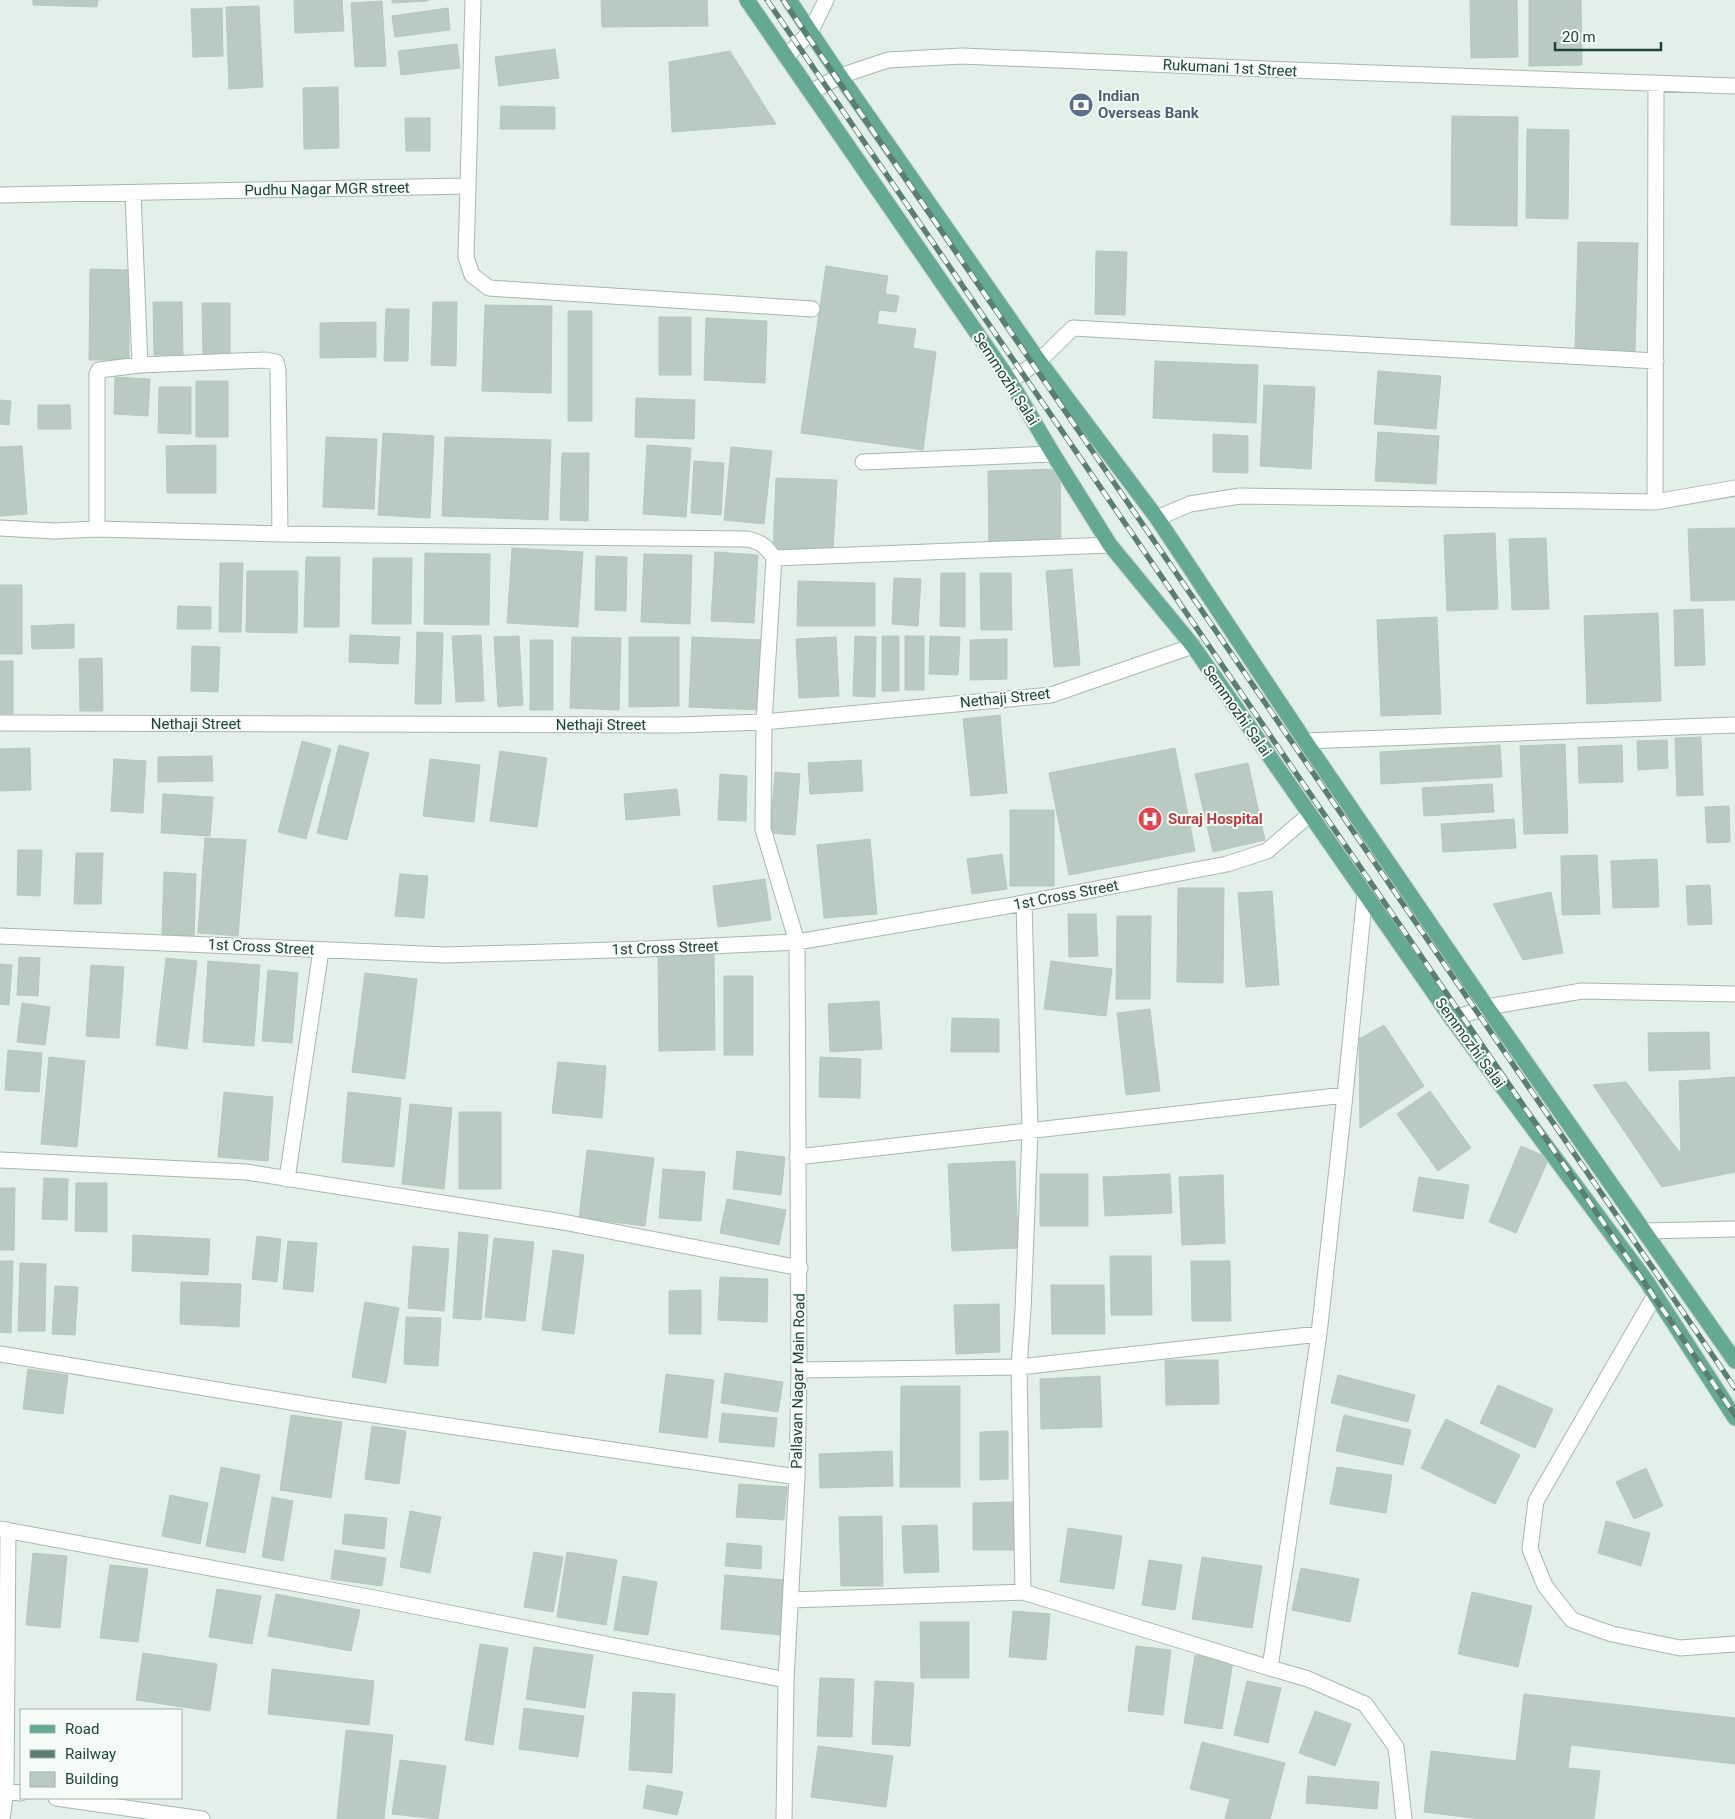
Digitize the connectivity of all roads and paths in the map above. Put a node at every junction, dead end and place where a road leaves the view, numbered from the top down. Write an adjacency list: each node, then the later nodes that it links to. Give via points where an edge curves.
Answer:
1 (473, 0): 11 (street)
2 (746, 0): 6 (main road, Semmozhi Salai)
3 (789, 0): 5 (main road)
4 (826, 0): 5 (street)
5 (810, 31): 6 (street); 7 (main road)
6 (786, 57): 10 (main road, Semmozhi Salai)
7 (840, 76): 8 (street, Rukumani 1st Street, via 888,60 962,56); 10 (street, Rukumani 1st Street); 15 (main road)
8 (1656, 84): 9 (street, Rukumani 1st Street); 16 (street)
9 (1735, 86)
10 (810, 92): 18 (main road, Semmozhi Salai)
11 (468, 186): 12 (street, Pudhu Nagar MGR street); 14 (street, via 466,257 472,274 489,288)
12 (133, 193): 13 (street, Pudhu Nagar MGR street); 17 (street)
13 (0, 196)
14 (812, 309)
15 (1039, 361): 16 (street, via 1073,328); 18 (street); 23 (main road)
16 (1656, 361): 22 (street)
17 (140, 365): 25 (street, via 98,370); 26 (street, via 276,362)
18 (1010, 381): 19 (main road, Semmozhi Salai)
19 (1053, 454): 20 (street); 27 (main road, Semmozhi Salai)
20 (863, 462)
21 (1735, 488): 22 (street)
22 (1655, 502): 23 (street, via 1240,496 1190,504)
23 (1157, 518): 33 (main road)
24 (0, 528): 25 (street)
25 (97, 530): 26 (street)
26 (280, 534): 28 (street, via 747,539 766,546)
27 (1110, 545): 28 (street); 29 (main road, Semmozhi Salai)
28 (774, 558): 30 (street, Pallavan Nagar Main Road)
29 (1193, 646): 30 (street, Nethaji Street, via 1051,695); 34 (main road, Semmozhi Salai)
30 (764, 722): 31 (street, Nethaji Street, via 678,725); 38 (street, Pallavan Nagar Main Road, via 763,829)
31 (0, 723)
32 (1735, 725): 33 (street)
33 (1306, 741): 41 (main road)
34 (1309, 815): 35 (main road, Semmozhi Salai); 36 (street, 1st Cross Street, via 1267,851 1227,864)
35 (1365, 893): 42 (main road, Semmozhi Salai); 43 (street)
36 (1024, 903): 38 (street, 1st Cross Street); 44 (street)
37 (0, 936): 39 (street, 1st Cross Street)
38 (797, 942): 39 (street, 1st Cross Street, via 446,955); 45 (street, Pallavan Nagar Main Road)
39 (321, 950): 47 (street)
40 (1735, 994): 41 (street, via 1582,991)
41 (1487, 1008): 42 (street); 49 (main road)
42 (1452, 1019): 51 (main road, Semmozhi Salai)
43 (1345, 1095): 44 (street); 52 (street)
44 (1030, 1131): 45 (street); 55 (street)
45 (797, 1157): 50 (street, Pallavan Nagar Main Road)
46 (0, 1160): 47 (street, via 246,1172)
47 (287, 1179): 50 (street, via 563,1222)
48 (1735, 1229): 49 (street)
49 (1645, 1231): 54 (main road)
50 (800, 1268): 56 (street, Pallavan Nagar Main Road)
51 (1655, 1295): 57 (main road, Semmozhi Salai); 62 (street, via 1536,1501 1530,1549 1544,1586 1572,1620 1612,1634 1680,1648)
52 (1319, 1334): 55 (street); 63 (street)
53 (0, 1354): 58 (street, via 327,1408)
54 (1735, 1361)
55 (1019, 1367): 56 (street); 60 (street)
56 (799, 1370): 58 (street, Pallavan Nagar Main Road)
57 (1735, 1418)
58 (797, 1477): 61 (street, Pallavan Nagar Main Road)
59 (4, 1529): 64 (street); 65 (street)
60 (1023, 1592): 61 (street); 63 (street)
61 (791, 1600): 64 (street, Pallavan Nagar Main Road)
62 (1735, 1644)
63 (1270, 1668): 71 (street, via 1308,1679 1365,1704 1396,1747)
64 (786, 1680): 70 (street, Pallavan Nagar Main Road)
65 (6, 1790): 66 (street); 68 (street)
66 (20, 1793)
67 (63, 1799): 69 (street)
68 (2, 1819)
69 (202, 1819)
70 (784, 1819)
71 (1404, 1819)

